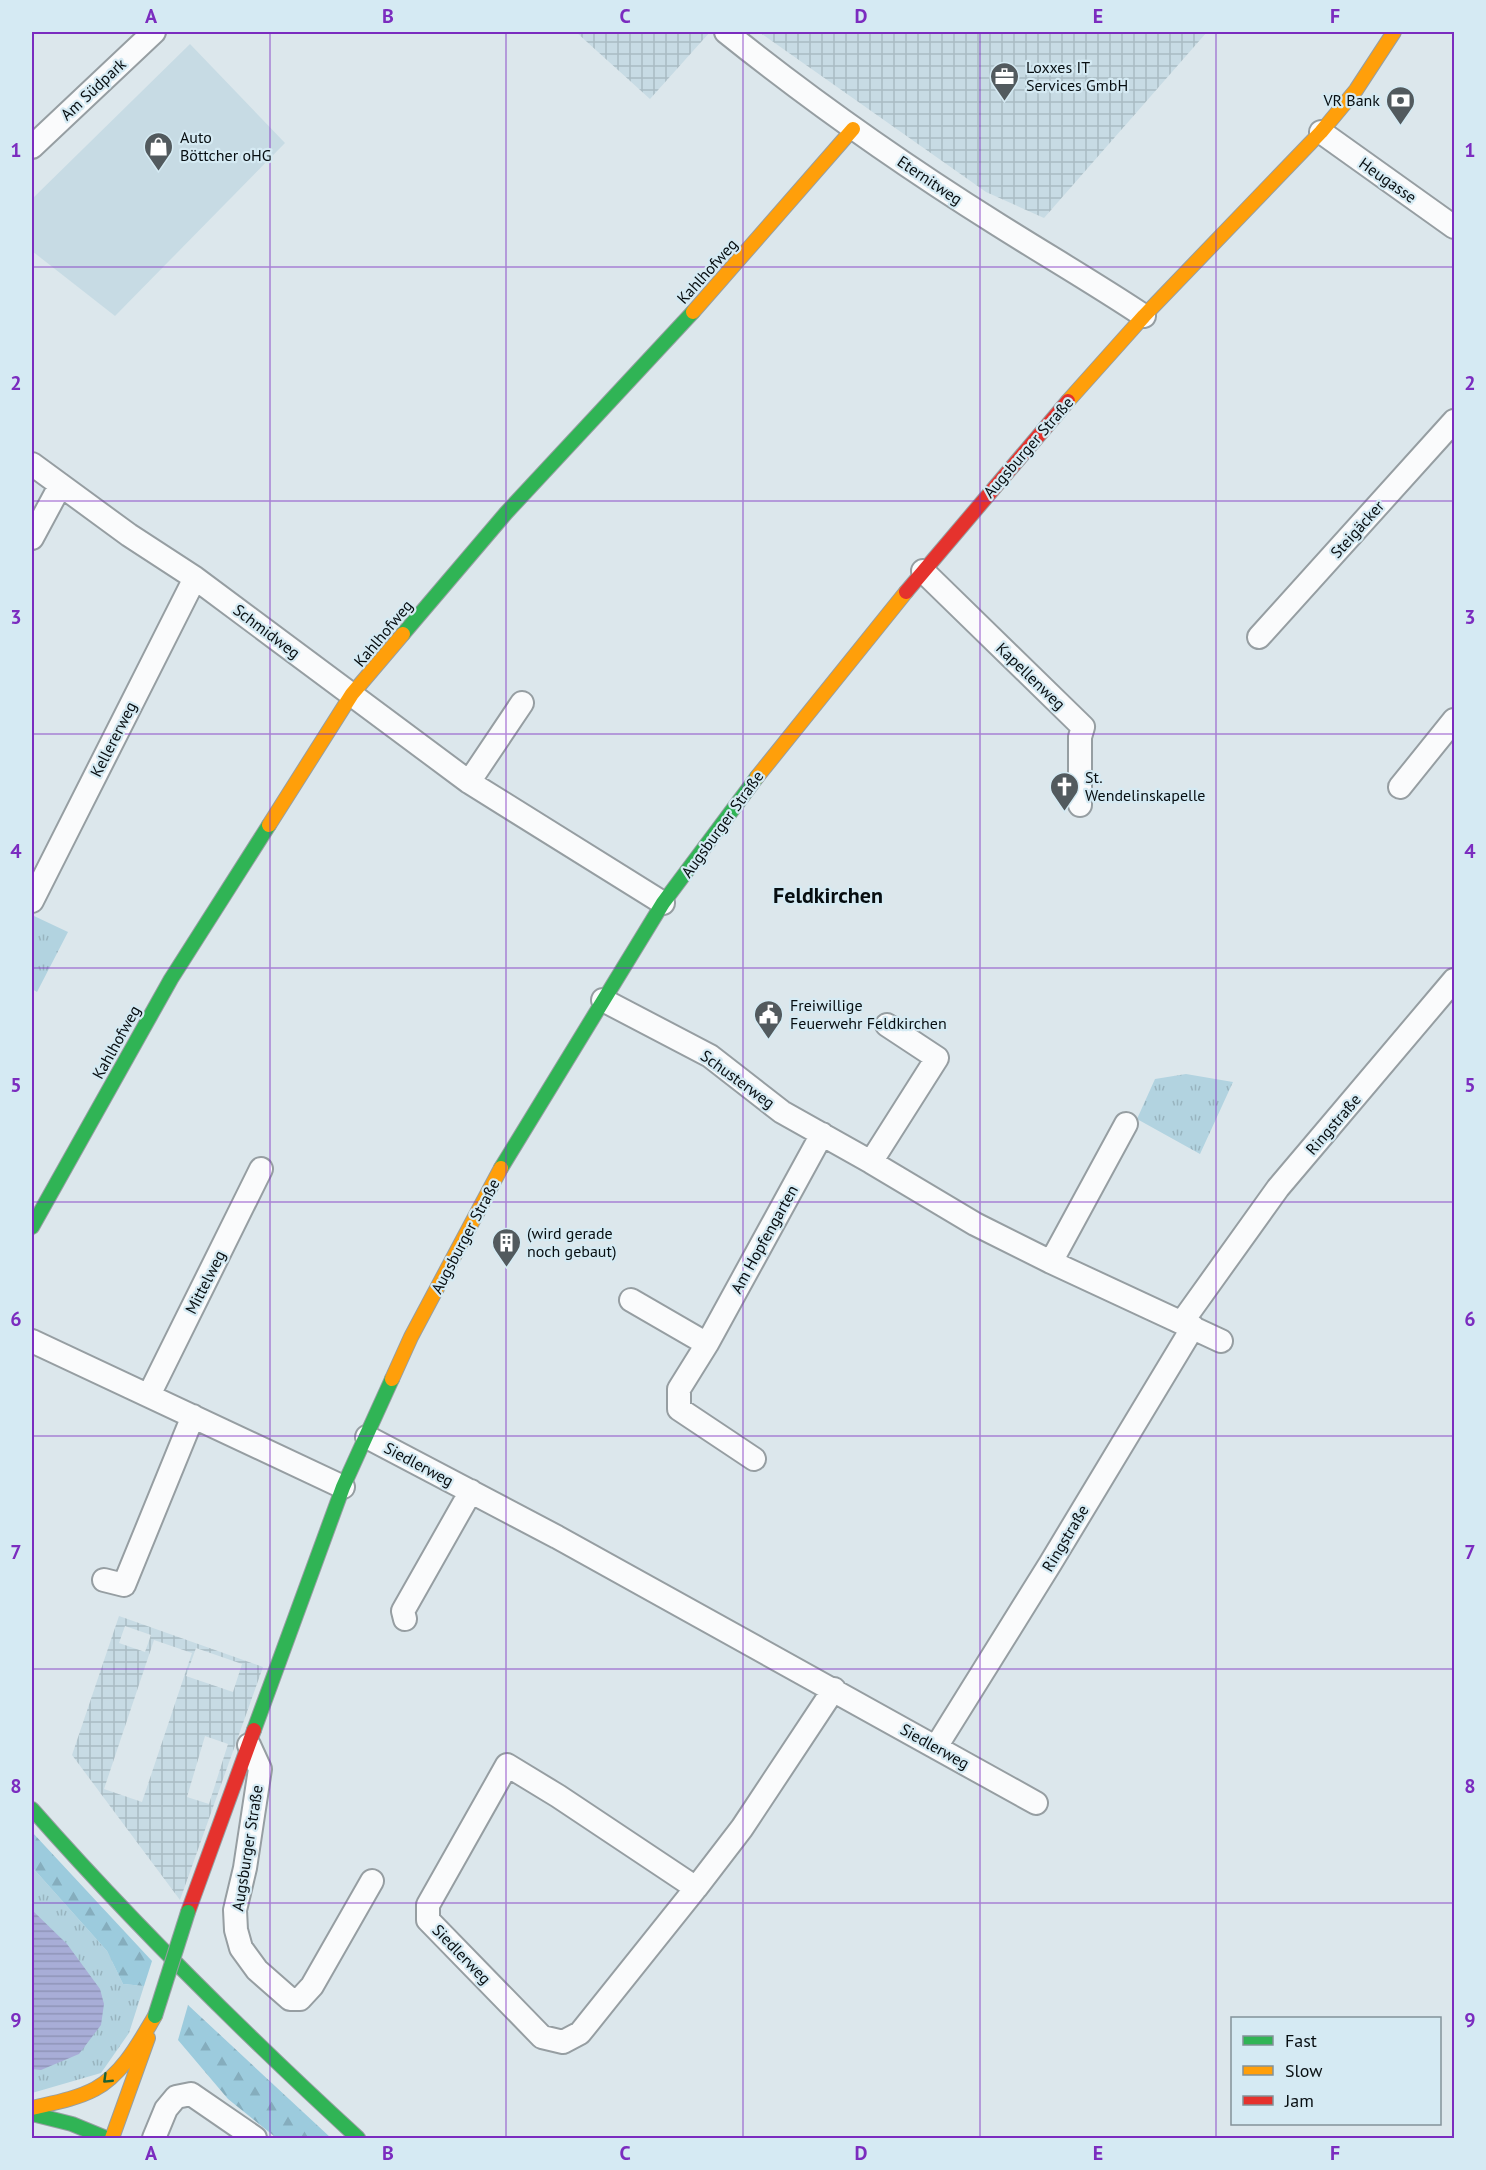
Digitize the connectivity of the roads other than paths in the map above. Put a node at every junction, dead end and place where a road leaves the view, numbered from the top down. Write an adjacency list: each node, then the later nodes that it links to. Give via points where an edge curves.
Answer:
1 (154, 32): 6 (street, Am Südpark)
2 (726, 32): 4 (street, Eternitweg)
3 (1394, 32): 5 (main road, Augsburger Straße, via 1356,90)
4 (853, 129): 8 (street, Eternitweg); 16 (main road, Kahlhofweg, via 672,335 506,513)
5 (1321, 132): 7 (street, Heugasse); 8 (main road, Augsburger Straße)
6 (32, 147)
7 (1455, 227)
8 (1144, 316): 13 (main road, Augsburger Straße)
9 (1455, 421): 15 (street, Steigäcker)
10 (32, 464): 11 (street, Schmidweg)
11 (60, 486): 12 (street); 14 (street, Schmidweg)
12 (32, 538)
13 (922, 571): 21 (street, Kapellenweg, via 1083,727); 23 (main road, Augsburger Straße, via 760,772)
14 (195, 578): 16 (street, Schmidweg); 22 (street, Kellererweg)
15 (1259, 637)
16 (352, 694): 19 (street, Schmidweg); 31 (main road, Kahlhofweg, via 171,979)
17 (522, 702): 19 (street)
18 (1455, 720): 20 (street)
19 (469, 782): 23 (street, Schmidweg)
20 (1400, 787)
21 (1080, 805)
22 (32, 900)
23 (663, 903): 25 (main road, Augsburger Straße)
24 (1455, 980): 34 (street, Ringstraße, via 1278,1188)
25 (603, 1000): 28 (street, Schusterweg, via 710,1056 782,1112); 40 (main road, Augsburger Straße, via 497,1176 411,1337)
26 (887, 1025): 29 (street, via 937,1058)
27 (1126, 1124): 32 (street)
28 (822, 1134): 29 (street, Schusterweg); 37 (street, Am Hopfengarten)
29 (871, 1162): 32 (street, Schusterweg, via 975,1224)
30 (261, 1169): 38 (street, Mittelweg)
31 (32, 1227)
32 (1051, 1262): 34 (street, Schusterweg)
33 (632, 1300): 37 (street)
34 (1187, 1325): 36 (street); 48 (street, Ringstraße, via 1050,1564)
35 (32, 1341): 38 (street)
36 (1221, 1341)
37 (706, 1344): 41 (street, Am Hopfengarten, via 679,1389 679,1409)
38 (148, 1395): 39 (street)
39 (193, 1416): 42 (street); 44 (street, via 124,1585)
40 (367, 1437): 42 (main road, Augsburger Straße); 43 (street, Siedlerweg)
41 (754, 1459)
42 (343, 1487): 47 (main road, Augsburger Straße)
43 (471, 1491): 45 (street, Siedlerweg, via 403,1611); 46 (street, Siedlerweg)
44 (104, 1580)
45 (405, 1619)
46 (834, 1689): 48 (street, Siedlerweg); 52 (street, Siedlerweg, via 742,1828)
47 (249, 1745): 51 (street, Augsburger Straße, via 260,1769 236,1930 241,1948 257,1970 290,1999 300,2000 312,1986); 53 (main road, Augsburger Straße, bridge)
48 (936, 1747): 49 (street, Siedlerweg)
49 (1036, 1803)
50 (32, 1809): 60 (main road, via 150,1939)
51 (372, 1881)
52 (696, 1888): 52 (street, Siedlerweg, via 507,1765 428,1905 428,1920 542,2037 563,2042 580,2033)
53 (155, 2016): 54 (main road, one-way to 54, via 128,2059 98,2088); 57 (main road, Augsburger Straße)
54 (32, 2108)
55 (32, 2114): 56 (main road, via 72,2124)
56 (106, 2139)
57 (112, 2139)
58 (154, 2139): 59 (street, via 166,2109 176,2097 191,2094)
59 (255, 2139)
60 (358, 2139)

